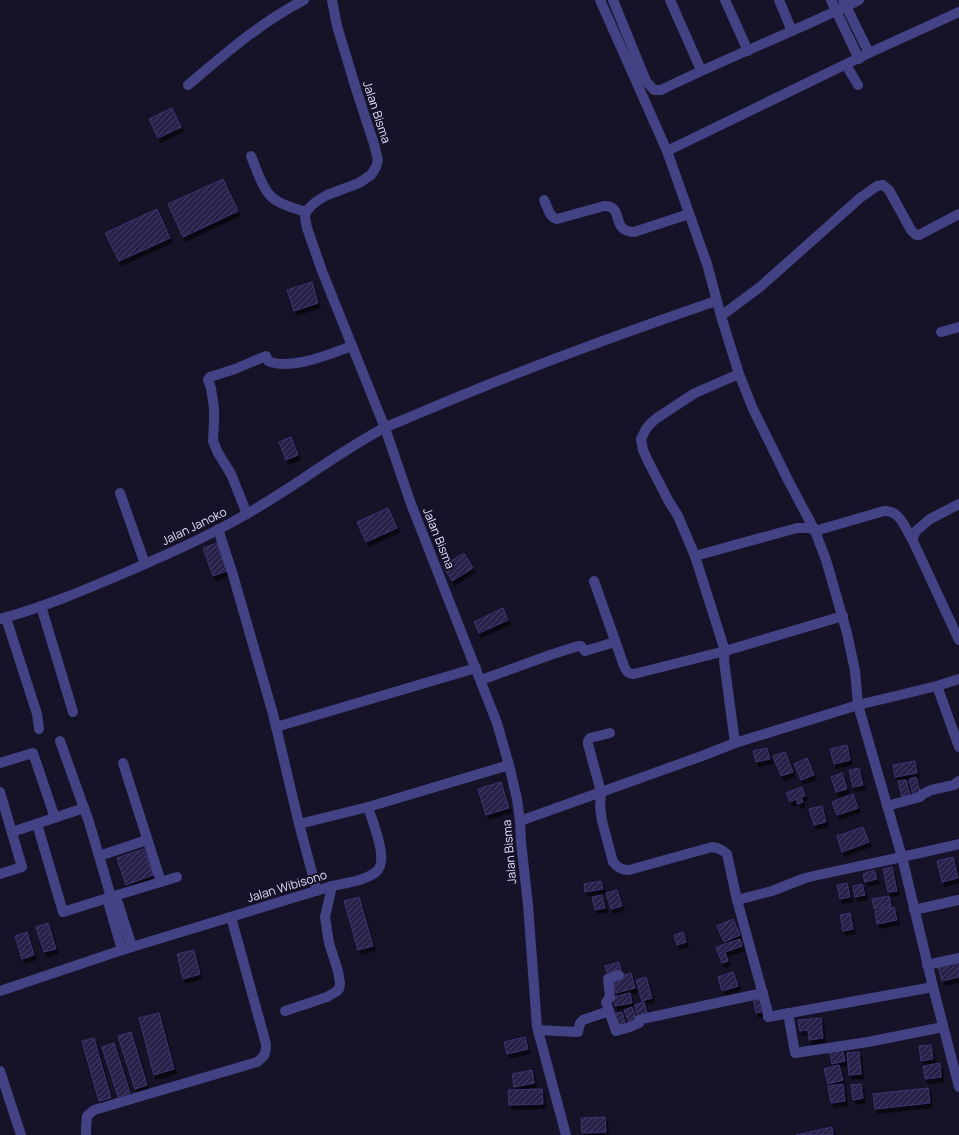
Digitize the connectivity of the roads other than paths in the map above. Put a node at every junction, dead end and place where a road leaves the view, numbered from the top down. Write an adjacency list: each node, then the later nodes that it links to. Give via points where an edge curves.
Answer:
1 (304, 0): 19 (street, via 234,46)
2 (332, 0): 24 (street, Jalan Bisma, via 337,26 378,160 371,175 359,183 327,195)
3 (600, 0): 21 (street)
4 (613, 0): 18 (street, via 646,81 654,90 661,90)
5 (670, 0): 18 (street)
6 (725, 0): 14 (street)
7 (778, 0): 13 (street)
8 (831, 0): 11 (street)
9 (859, 0): 10 (street)
10 (844, 3): 11 (street); 15 (street)
11 (836, 12): 13 (street); 16 (street)
12 (959, 12): 15 (street)
13 (792, 31): 14 (street)
14 (748, 51): 18 (street)
15 (869, 53): 16 (street)
16 (859, 59): 17 (street)
17 (846, 65): 20 (street); 21 (street)
18 (701, 70)
19 (188, 85)
20 (858, 85)
21 (667, 151): 25 (street)
22 (251, 156): 24 (street, via 268,194 275,200)
23 (544, 200): 25 (street, via 554,218 609,206 616,212 622,229 630,232)
24 (306, 212): 31 (street, Jalan Bisma, via 307,228)
25 (689, 214): 27 (street)
26 (959, 214): 28 (street, via 916,235 889,190 883,185 877,186 860,198 760,287)
27 (716, 301): 28 (street); 33 (street, Jalan Janoko, via 533,367)
28 (721, 316): 32 (street)
29 (959, 327): 30 (street)
30 (941, 332)
31 (352, 346): 33 (street, Jalan Bisma); 36 (street, via 301,362 273,363 268,361 266,356 210,377 208,380 214,408 213,441 231,474)
32 (739, 374): 38 (street, via 756,415); 40 (street, via 695,393 657,418 646,429 641,439 647,459 678,516)
33 (385, 428): 36 (street, Jalan Janoko); 49 (street, Jalan Bisma, via 411,504)
34 (120, 493): 41 (street)
35 (959, 504): 39 (street, via 927,522 916,531)
36 (247, 514): 37 (street, Jalan Janoko)
37 (218, 529): 41 (street, Jalan Janoko); 55 (street)
38 (816, 531): 39 (street, via 888,511 899,516); 40 (street, via 810,528 797,528); 44 (street)
39 (912, 539): 46 (street)
40 (695, 556): 48 (street)
41 (145, 564): 43 (street, Jalan Janoko)
42 (594, 581): 47 (street)
43 (41, 606): 45 (street, Jalan Janoko); 54 (street)
44 (843, 616): 48 (street); 53 (street, via 855,671)
45 (3, 618): 56 (street, via 35,709)
46 (959, 640)
47 (615, 642): 48 (street, via 627,672 634,674); 51 (street, via 585,651 578,646)
48 (725, 651): 59 (street, via 724,661)
49 (476, 668): 51 (street, Jalan Bisma); 55 (street)
50 (959, 679): 52 (street)
51 (481, 680): 63 (street, Jalan Bisma)
52 (937, 686): 53 (street); 60 (street)
53 (858, 705): 59 (street); 67 (street)
54 (73, 712)
55 (276, 727): 73 (street)
56 (39, 729)
57 (610, 733): 66 (street, via 590,738 588,741)
58 (60, 741): 69 (street)
59 (735, 743): 66 (street)
60 (959, 747)
61 (123, 763): 75 (street)
62 (0, 764): 70 (street, via 33,753)
63 (509, 765): 68 (street); 71 (street, Jalan Bisma)
64 (959, 781): 67 (street, via 954,785 931,790 920,797)
65 (0, 792): 74 (street)
66 (601, 792): 71 (street); 85 (street, via 602,821 613,862 617,867 629,870 712,847 718,848 728,854)
67 (887, 806): 78 (street)
68 (368, 807): 73 (street); 82 (street, Jalan Wibisono, via 382,852 379,868 365,878)
69 (84, 808): 70 (street); 77 (street)
70 (55, 818): 72 (street)
71 (520, 821): 100 (street, Jalan Bisma)
72 (36, 824): 74 (street); 84 (street, via 63,912)
73 (299, 824): 83 (street)
74 (12, 832): 79 (street, via 22,867)
75 (147, 840): 77 (street); 81 (street)
76 (959, 844): 78 (street)
77 (99, 856): 84 (street)
78 (902, 857): 85 (street, via 806,878 772,891); 87 (street)
79 (0, 874)
80 (177, 877): 81 (street)
81 (161, 882): 84 (street)
82 (332, 886): 83 (street, Jalan Wibisono); 96 (street, via 325,917 329,943 338,971 339,989 327,997)
83 (317, 890): 88 (street, Jalan Wibisono)
84 (111, 897): 89 (street, via 109,906)
85 (737, 900): 95 (street)
86 (958, 900): 87 (street)
87 (914, 910): 91 (street)
88 (231, 917): 89 (street, Jalan Wibisono); 105 (street, via 266,1044 266,1053 257,1062 94,1110 87,1116)
89 (127, 949): 94 (street, Jalan Wibisono)
90 (959, 958): 91 (street)
91 (928, 965): 93 (street)
92 (619, 975): 97 (street, via 608,979)
93 (933, 987): 98 (street); 99 (street)
94 (0, 991)
95 (763, 993): 97 (street, via 639,1020 639,1023 616,1031); 98 (street, via 768,1017)
96 (285, 1011)
97 (608, 1011): 100 (street, via 583,1020 578,1032 575,1033)
98 (788, 1013): 99 (street, via 795,1053)
99 (943, 1028): 102 (street)
100 (538, 1030): 106 (street, Jalan Bisma)
101 (0, 1071): 104 (street)
102 (958, 1074): 103 (street)
103 (959, 1087)
104 (21, 1135)
105 (86, 1135)
106 (566, 1135)

